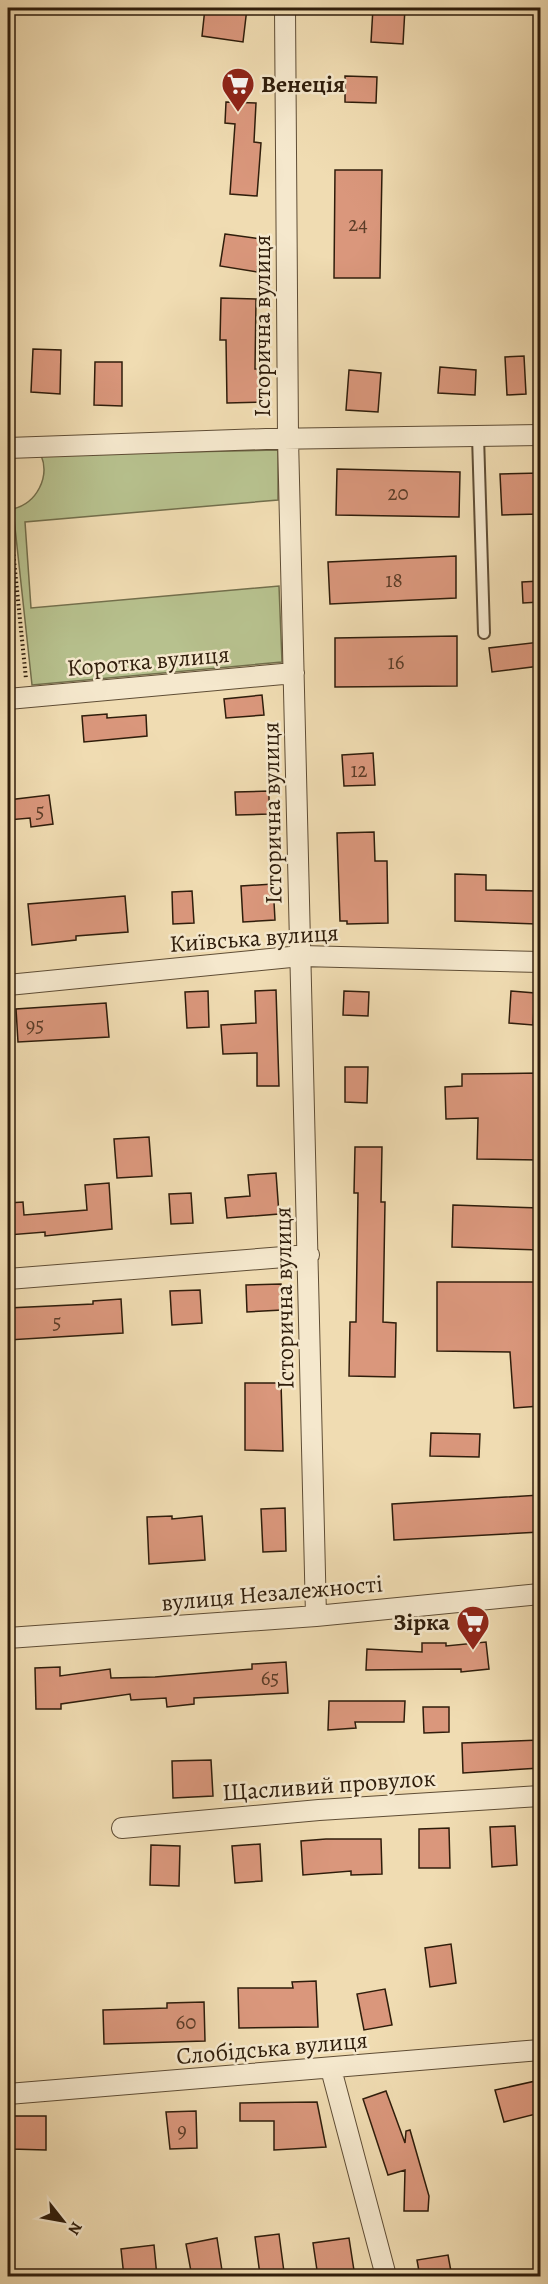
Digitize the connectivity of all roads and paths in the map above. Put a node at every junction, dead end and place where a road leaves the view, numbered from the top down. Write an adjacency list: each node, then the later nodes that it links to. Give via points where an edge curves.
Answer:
1 (285, 8): 4 (street, Історична вулиця)
2 (540, 435): 3 (street)
3 (478, 436): 4 (street); 7 (lane)
4 (288, 438): 5 (street); 8 (street, Історична вулиця)
5 (8, 448)
6 (8, 501): 9 (path)
7 (484, 633)
8 (294, 673): 9 (street, Коротка вулиця); 11 (street, Історична вулиця)
9 (28, 698): 10 (street, Коротка вулиця)
10 (8, 699)
11 (301, 956): 12 (street, Київська вулиця); 13 (street, Київська вулиця); 14 (street, Історична вулиця)
12 (540, 962)
13 (8, 985)
14 (309, 1255): 15 (street); 17 (street, Історична вулиця)
15 (8, 1279)
16 (540, 1594): 17 (street, вулиця Незалежності)
17 (316, 1616): 18 (street, вулиця Незалежності)
18 (8, 1638)
19 (540, 1796): 20 (street, Щасливий провулок)
20 (122, 1828)
21 (540, 2050): 22 (street, Слобідська вулиця)
22 (331, 2069): 23 (street, Слобідська вулиця); 24 (street)
23 (8, 2094)
24 (386, 2277)

